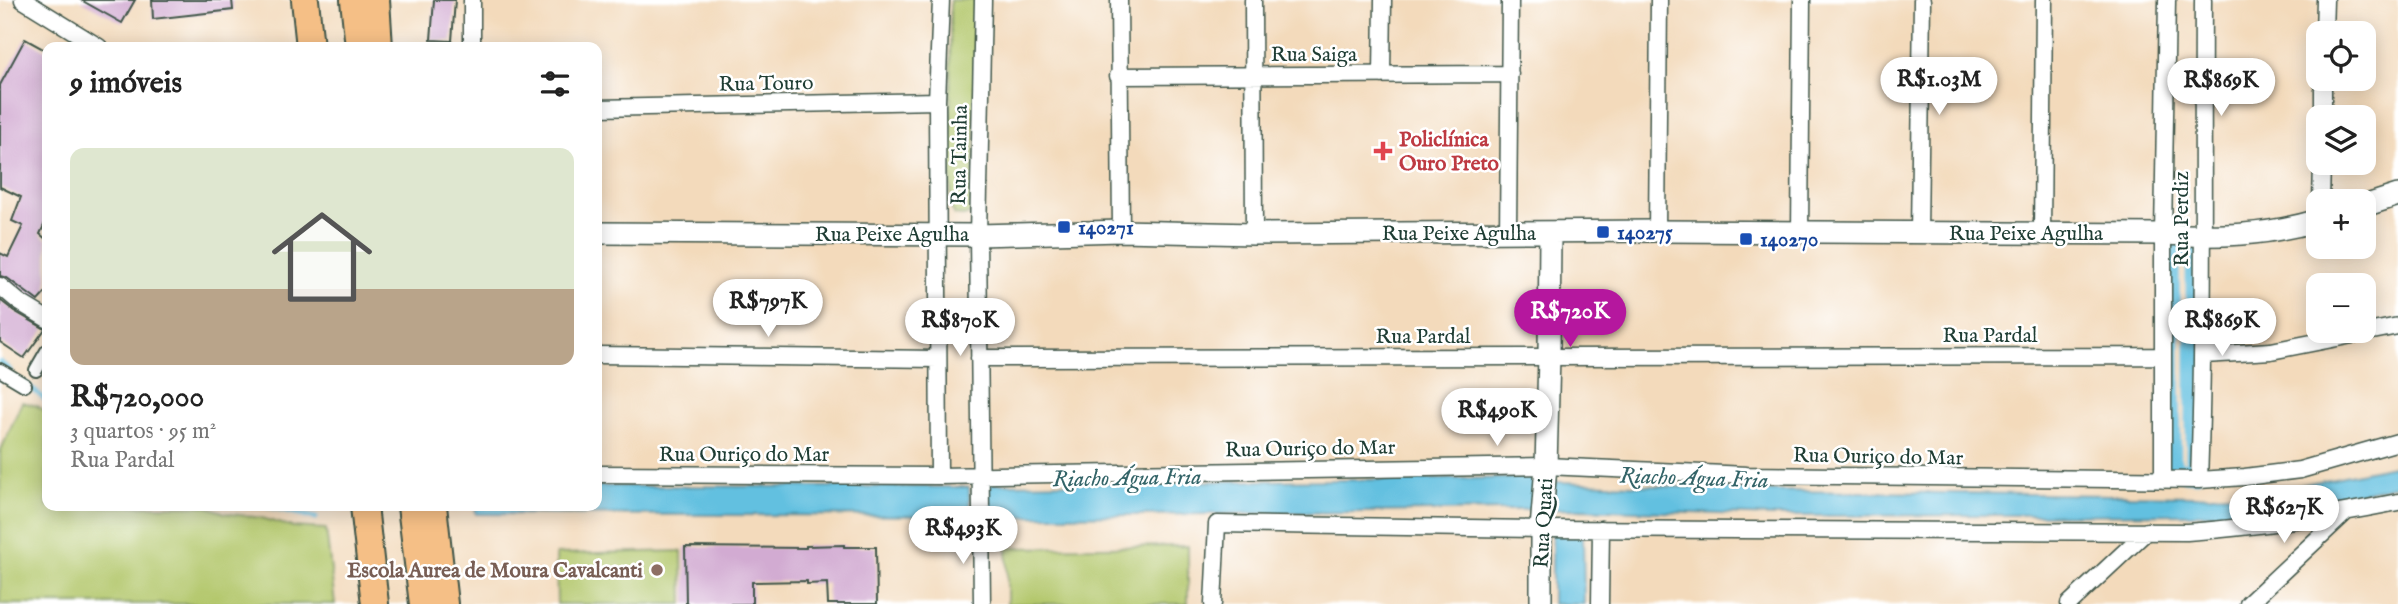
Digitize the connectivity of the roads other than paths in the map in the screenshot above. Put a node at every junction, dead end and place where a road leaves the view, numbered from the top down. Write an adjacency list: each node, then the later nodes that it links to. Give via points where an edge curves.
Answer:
1 (23, 0): 20 (street)
2 (304, 0): 21 (highway)
3 (354, 0): 22 (highway)
4 (376, 0): 23 (highway)
5 (472, 0): 24 (street)
6 (941, 0): 29 (street, Rua Tainha)
7 (983, 0): 45 (street, Rua Tainha)
8 (1119, 0): 27 (street)
9 (1253, 0): 28 (street)
10 (1383, 0): 26 (street)
11 (1510, 0): 25 (street)
12 (1659, 0): 35 (street)
13 (1802, 0): 37 (street)
14 (1922, 0): 40 (street)
15 (2044, 0): 41 (street)
16 (2167, 0): 44 (street, Rua Perdiz)
17 (2203, 0): 46 (street, Rua Perdiz)
18 (2325, 0): 19 (street)
19 (2324, 21)
20 (91, 42)
21 (309, 42)
22 (358, 42)
23 (379, 42)
24 (472, 42)
25 (1510, 74): 26 (street, Rua Saiga); 36 (street)
26 (1382, 75): 28 (street, Rua Saiga)
27 (1118, 76): 28 (street, Rua Saiga); 34 (street)
28 (1253, 76): 43 (street)
29 (937, 101): 30 (street, Rua Touro); 42 (street, Rua Tainha)
30 (602, 108)
31 (2398, 195): 32 (street)
32 (2376, 202)
33 (2306, 224): 46 (street, Rua Peixe Agulha, via 2255,235)
34 (1121, 231): 43 (street, Rua Peixe Agulha); 45 (street, Rua Peixe Agulha)
35 (1657, 231): 37 (street, Rua Peixe Agulha); 39 (street, Rua Peixe Agulha)
36 (1508, 232): 39 (street, Rua Peixe Agulha); 43 (street, Rua Peixe Agulha)
37 (1800, 232): 40 (street, Rua Peixe Agulha)
38 (602, 233): 42 (street, Rua Peixe Agulha)
39 (1550, 233): 52 (street, Rua Quati)
40 (1919, 233): 41 (street, Rua Peixe Agulha)
41 (2042, 233): 44 (street, Rua Peixe Agulha)
42 (939, 234): 45 (street, Rua Peixe Agulha); 55 (street, Rua Tainha)
43 (1254, 234)
44 (2163, 234): 46 (street, Rua Peixe Agulha); 53 (street, Rua Perdiz)
45 (978, 235): 54 (street, Rua Tainha)
46 (2202, 236): 51 (street, Rua Perdiz)
47 (0, 286): 48 (street)
48 (42, 316)
49 (2398, 326): 51 (street, via 2270,351)
50 (602, 355): 55 (street)
51 (2204, 355): 66 (street, Rua Perdiz)
52 (1549, 356): 53 (street, Rua Pardal); 54 (street, Rua Pardal); 61 (street, Rua Quati)
53 (2162, 356): 65 (street, Rua Perdiz)
54 (979, 358): 64 (street, Rua Tainha)
55 (938, 359): 63 (street, Rua Tainha)
56 (42, 360): 58 (street)
57 (0, 370): 59 (street)
58 (36, 370)
59 (25, 385)
60 (2398, 442): 66 (street, Rua Ouriço do Mar, via 2300,470)
61 (1546, 471): 64 (street, Rua Ouriço do Mar); 65 (street, Rua Ouriço do Mar); 72 (street, Rua Quati)
62 (602, 474): 63 (street, Rua Ouriço do Mar)
63 (939, 476): 64 (street, Rua Ouriço do Mar)
64 (980, 479): 78 (street, Rua Tainha)
65 (2163, 480): 66 (street, Rua Ouriço do Mar)
66 (2199, 480)
67 (2398, 502): 71 (street)
68 (365, 511): 75 (highway)
69 (412, 511): 76 (highway)
70 (434, 511): 77 (highway)
71 (2345, 513): 74 (street, via 2238,528); 83 (street)
72 (1542, 527): 73 (street); 79 (street, via 1217,524); 80 (street, Rua Quati)
73 (1601, 529): 74 (street); 81 (street)
74 (2147, 531): 82 (street)
75 (375, 604)
76 (423, 604)
77 (444, 604)
78 (982, 604)
79 (1213, 604)
80 (1541, 604)
81 (1600, 604)
82 (2070, 604)
83 (2248, 604)

